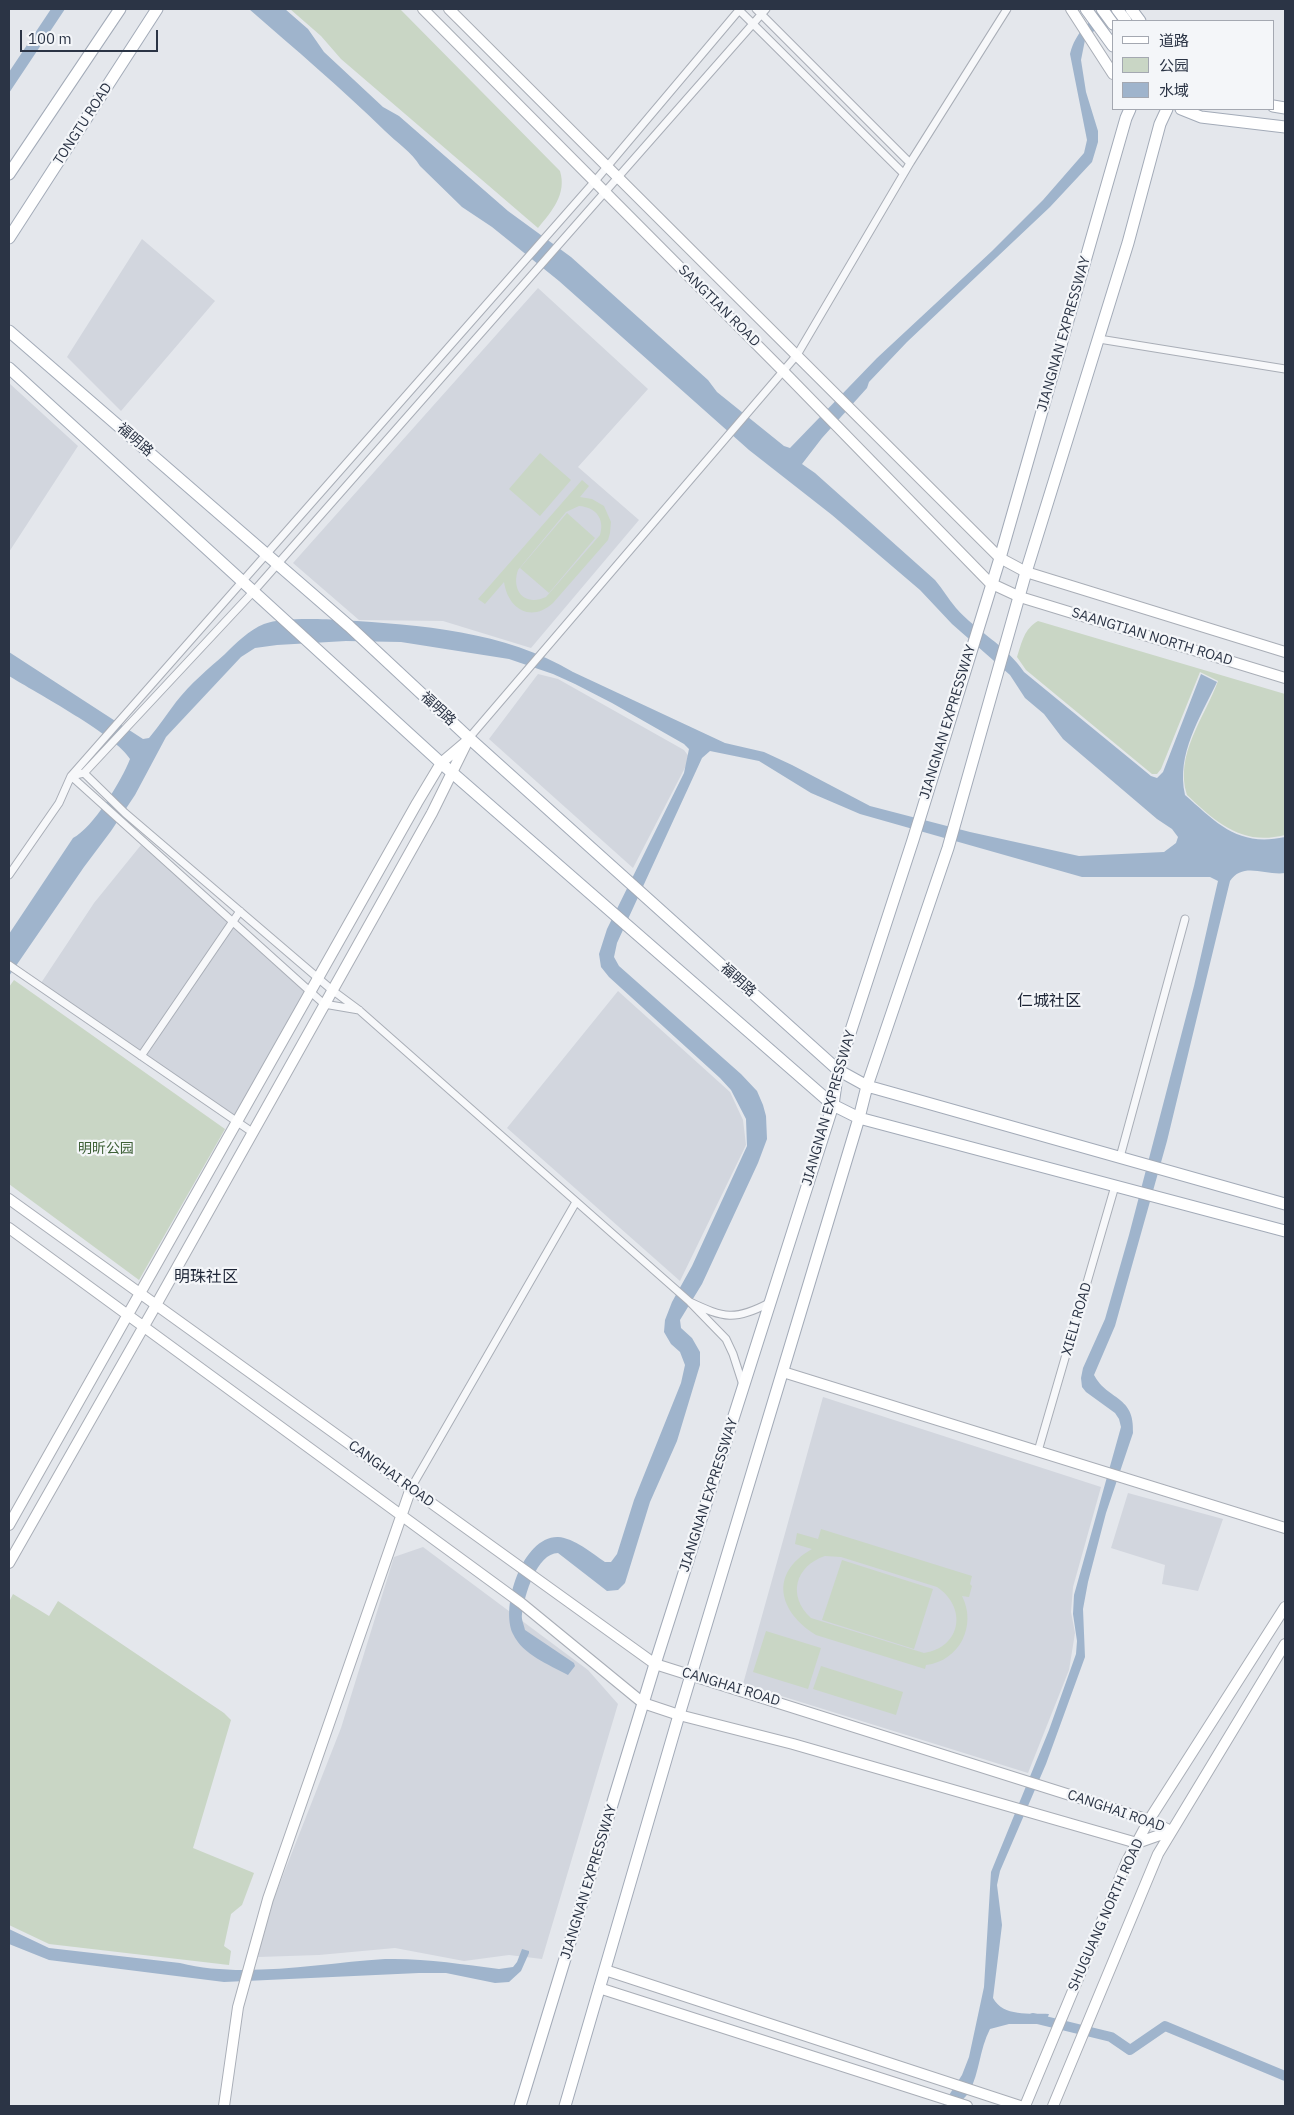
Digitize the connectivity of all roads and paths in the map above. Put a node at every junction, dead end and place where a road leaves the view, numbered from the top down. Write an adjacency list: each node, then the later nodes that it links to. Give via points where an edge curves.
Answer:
1 (120, 9): 24 (main road)
2 (157, 9): 28 (main road, TONGTU ROAD)
3 (423, 9): 26 (main road, SANGTIAN ROAD)
4 (449, 9): 22 (main road, SANGTIAN ROAD)
5 (739, 9): 14 (street); 22 (street)
6 (1008, 9): 21 (street)
7 (1071, 9): 16 (main road)
8 (1102, 9): 13 (main road)
9 (761, 10): 14 (street); 21 (street)
10 (1088, 12): 15 (main road)
11 (1124, 13): 12 (main road)
12 (1138, 20)
13 (1112, 23)
14 (753, 24): 23 (street); 25 (street)
15 (1112, 45)
16 (1112, 73)
17 (1167, 110): 30 (main road)
18 (1184, 110): 20 (main road, via 1201,116)
19 (1127, 112): 36 (main road, JIANGNAN EXPRESSWAY)
20 (1285, 126)
21 (910, 163): 23 (street)
22 (607, 166): 25 (main road, SANGTIAN ROAD); 26 (street)
23 (903, 173): 31 (street)
24 (9, 174)
25 (618, 177): 27 (street); 31 (main road, SANGTIAN ROAD)
26 (595, 181): 27 (main road, SANGTIAN ROAD); 35 (street)
27 (606, 192): 34 (main road, SANGTIAN ROAD); 37 (street)
28 (9, 238)
29 (9, 331): 35 (main road, 福明路)
30 (1099, 339): 33 (street); 38 (main road)
31 (797, 355): 34 (street); 36 (main road, SANGTIAN ROAD)
32 (9, 368): 39 (main road)
33 (1285, 369)
34 (784, 372): 40 (main road, SANGTIAN ROAD); 45 (street)
35 (267, 554): 37 (main road, 福明路); 39 (street)
36 (1000, 558): 38 (main road, SANGTIAN ROAD); 40 (main road, JIANGNAN EXPRESSWAY)
37 (278, 564): 41 (street); 45 (main road, 福明路)
38 (1026, 572): 42 (main road); 43 (main road, SAANGTIAN NORTH ROAD)
39 (243, 583): 41 (main road); 46 (street, via 129,711)
40 (990, 583): 42 (main road, SANGTIAN ROAD); 62 (main road, JIANGNAN EXPRESSWAY, via 913,840)
41 (253, 592): 46 (street, via 136,716); 47 (main road)
42 (1020, 597): 44 (main road, SAANGTIAN NORTH ROAD); 63 (main road, via 948,848)
43 (1285, 652)
44 (1285, 678)
45 (469, 738): 47 (main road); 49 (main road); 62 (main road, 福明路)
46 (105, 743): 48 (street); 50 (street)
47 (441, 762): 49 (main road); 56 (main road)
48 (84, 773): 50 (street); 52 (street, via 125,813)
49 (453, 773): 57 (main road); 64 (main road)
50 (71, 776): 51 (street, via 59,803); 54 (street)
51 (9, 875)
52 (240, 911): 54 (street); 56 (street)
53 (1185, 919): 68 (street)
54 (233, 923): 58 (street); 61 (street)
55 (9, 965): 61 (street)
56 (318, 978): 57 (street); 58 (main road)
57 (332, 990): 59 (main road); 60 (street)
58 (310, 992): 59 (street); 66 (main road)
59 (324, 1004): 60 (street); 67 (main road)
60 (359, 1010): 71 (street)
61 (141, 1056): 66 (street)
62 (838, 1070): 63 (main road, 福明路); 64 (main road, JIANGNAN EXPRESSWAY)
63 (867, 1086): 65 (main road); 68 (main road, 福明路)
64 (832, 1105): 65 (main road); 77 (main road, JIANGNAN EXPRESSWAY)
65 (859, 1118): 69 (main road); 81 (main road)
66 (237, 1122): 67 (street); 75 (main road)
67 (252, 1132): 78 (main road)
68 (1120, 1157): 72 (main road, 福明路)
69 (1115, 1186): 74 (main road); 83 (street, XIELI ROAD)
70 (9, 1198): 75 (main road, CANGHAI ROAD)
71 (576, 1202): 76 (street); 84 (street)
72 (1285, 1204)
73 (9, 1228): 79 (main road, CANGHAI ROAD)
74 (1285, 1231)
75 (140, 1293): 78 (main road, CANGHAI ROAD); 79 (main road)
76 (690, 1301): 77 (street, via 714,1312 739,1316); 82 (street, via 726,1339)
77 (770, 1303): 82 (main road, JIANGNAN EXPRESSWAY)
78 (156, 1305): 80 (main road); 84 (main road, CANGHAI ROAD)
79 (127, 1314): 80 (main road, CANGHAI ROAD); 86 (main road)
80 (144, 1327): 85 (main road, CANGHAI ROAD); 88 (main road)
81 (783, 1372): 83 (main road); 92 (main road)
82 (744, 1386): 91 (main road, JIANGNAN EXPRESSWAY)
83 (1038, 1451): 87 (main road)
84 (411, 1488): 85 (main road); 91 (main road, CANGHAI ROAD)
85 (401, 1515): 93 (main road, CANGHAI ROAD, via 521,1603); 100 (main road, via 268,1899 238,2007)
86 (9, 1526)
87 (1285, 1528)
88 (9, 1563)
89 (1285, 1607): 95 (main road, SHUGUANG NORTH ROAD)
90 (1285, 1644): 96 (main road, SHUGUANG NORTH ROAD)
91 (655, 1664): 92 (main road, CANGHAI ROAD); 93 (main road, JIANGNAN EXPRESSWAY)
92 (691, 1674): 94 (main road); 95 (main road, CANGHAI ROAD)
93 (643, 1703): 94 (main road, CANGHAI ROAD); 101 (main road, JIANGNAN EXPRESSWAY)
94 (679, 1715): 97 (main road, CANGHAI ROAD, via 793,1744); 98 (main road)
95 (1149, 1820): 96 (main road, CANGHAI ROAD); 97 (main road, SHUGUANG NORTH ROAD)
96 (1171, 1831): 97 (main road, CANGHAI ROAD); 106 (main road, SHUGUANG NORTH ROAD, via 1158,1854)
97 (1137, 1843): 105 (main road, SHUGUANG NORTH ROAD, via 1126,1861)
98 (605, 1970): 99 (main road); 104 (main road)
99 (600, 1988): 102 (main road); 103 (main road)
100 (224, 2106)
101 (520, 2106)
102 (565, 2106)
103 (967, 2106)
104 (1020, 2106)
105 (1025, 2106)
106 (1054, 2106)

